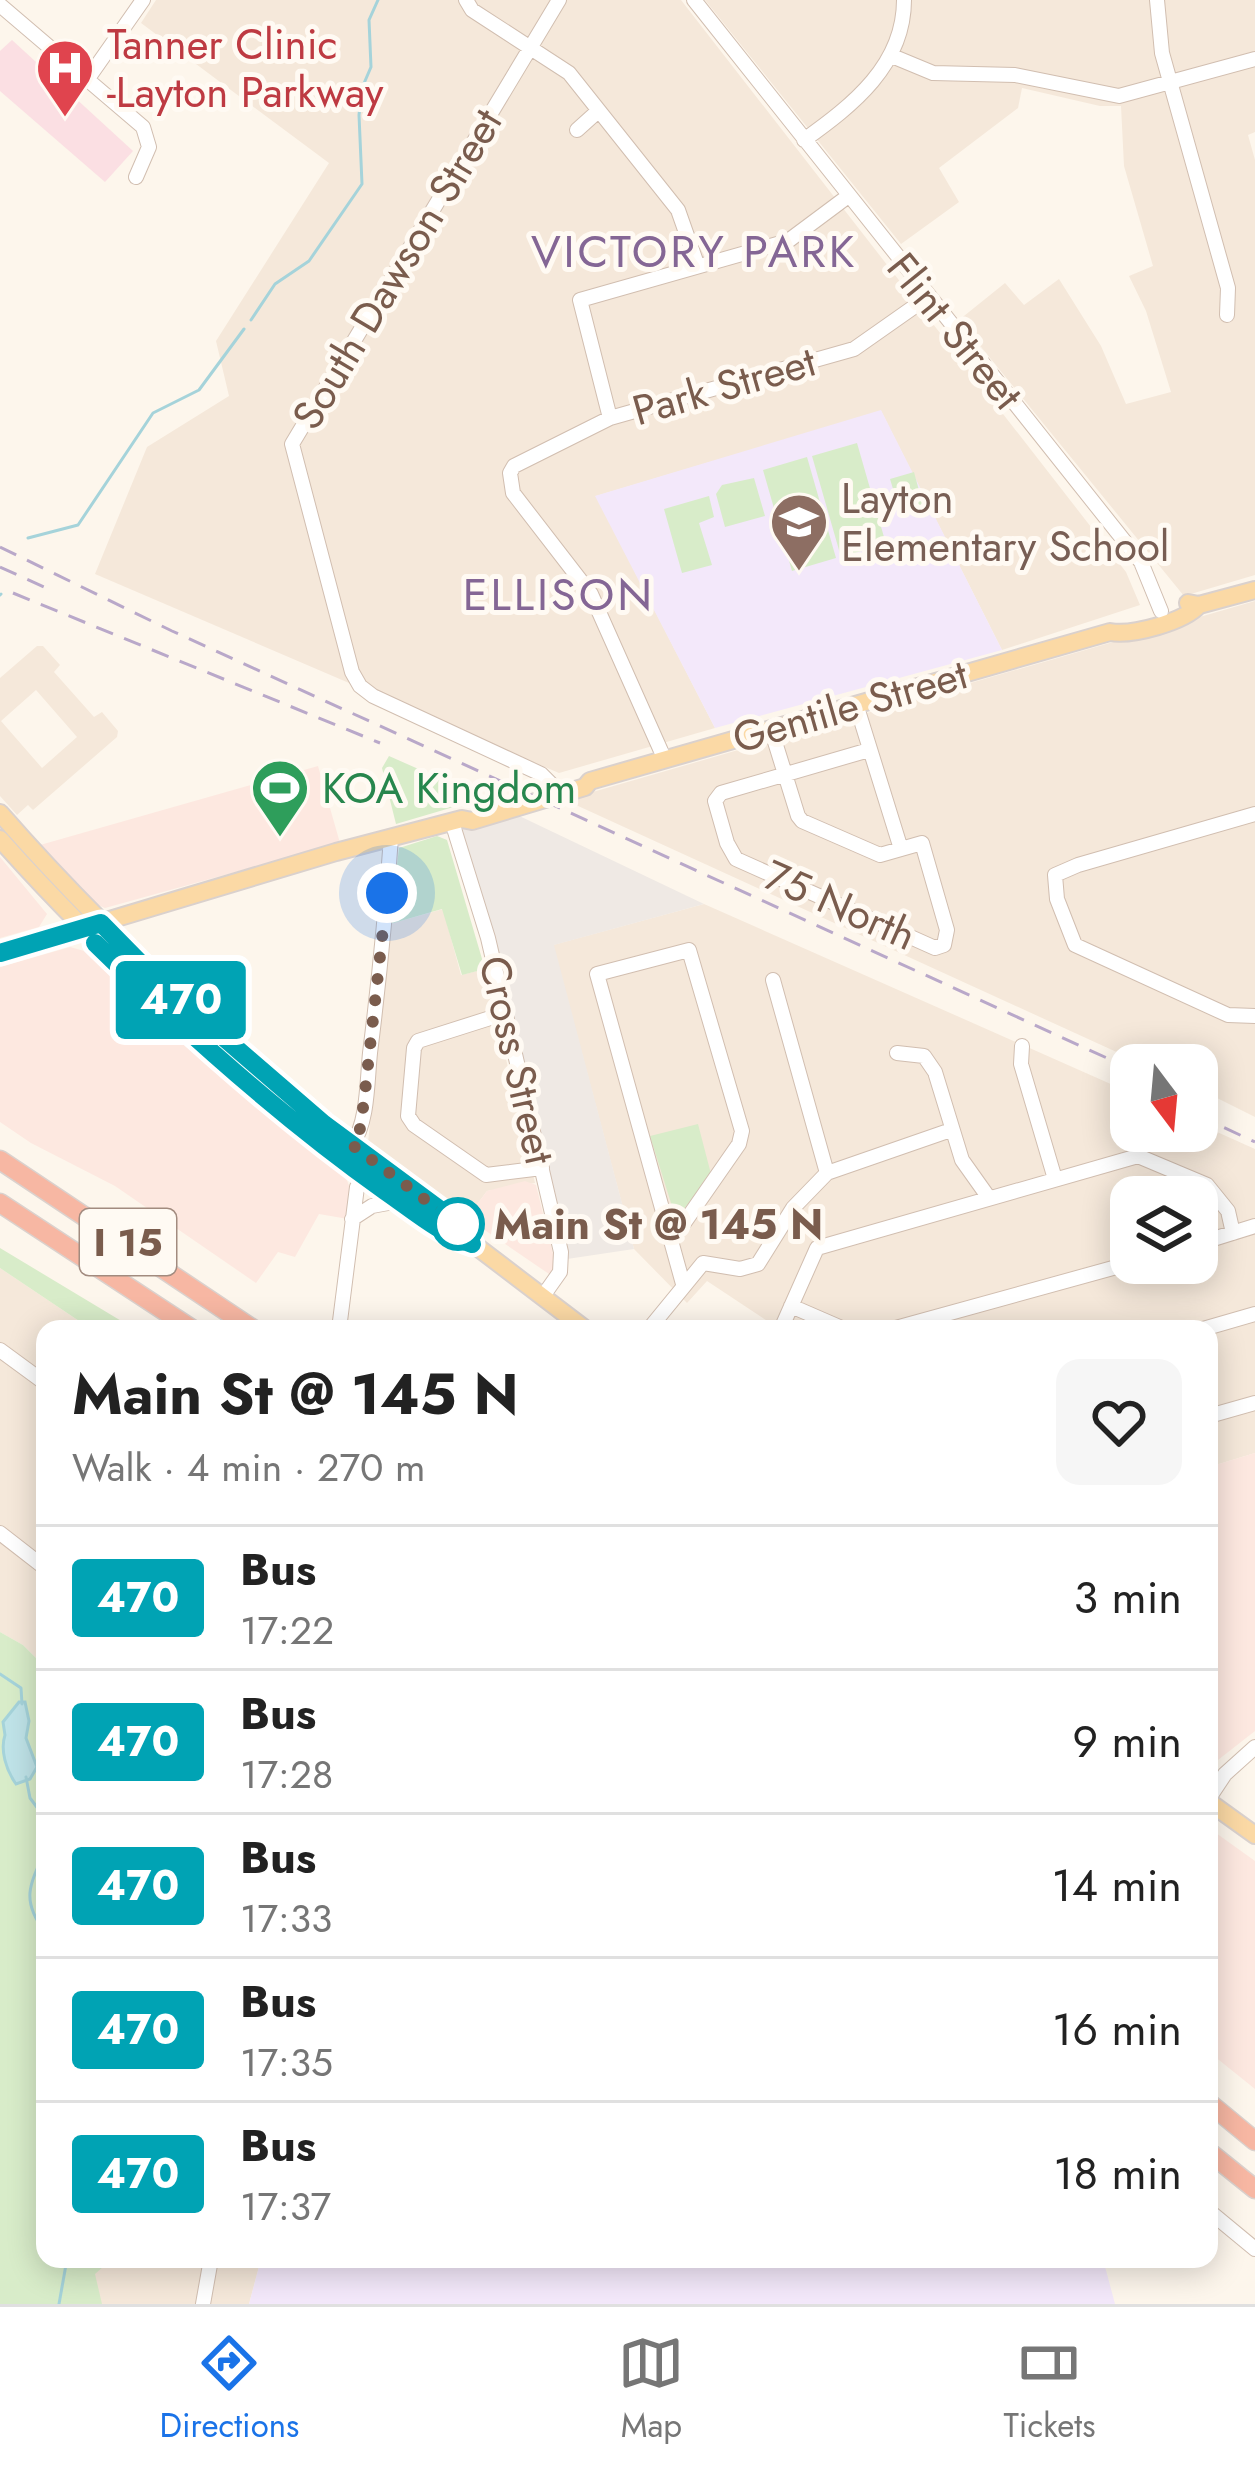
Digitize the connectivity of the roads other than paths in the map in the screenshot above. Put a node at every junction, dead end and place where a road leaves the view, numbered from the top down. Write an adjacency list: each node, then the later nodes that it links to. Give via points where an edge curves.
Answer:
1 (143, 0): 11 (street)
2 (466, 0): 8 (street)
3 (559, 0): 8 (street, South Dawson Street)
4 (694, 0): 15 (street, Flint Street)
5 (904, 0): 9 (street)
6 (1157, 0): 12 (street)
7 (0, 5): 11 (street)
8 (530, 46): 13 (street, via 569,73); 32 (street, South Dawson Street, via 292,444 360,686)
9 (892, 56): 12 (street, via 933,74 1015,75 1119,96); 15 (street, via 856,100)
10 (1255, 59): 12 (street)
11 (88, 77): 16 (street, via 143,128 149,147)
12 (1171, 84): 20 (street, via 1228,288)
13 (597, 112): 14 (street); 18 (street, via 678,210)
14 (577, 130)
15 (804, 140): 17 (street, Flint Street)
16 (136, 177)
17 (847, 196): 18 (street, via 788,241); 19 (street, Flint Street)
18 (697, 264): 21 (street, via 580,300)
19 (928, 297): 21 (street, Park Street, via 854,349); 24 (street, Flint Street, via 1142,562)
20 (1227, 315)
21 (610, 418): 29 (street, Park Street, via 514,466 513,493 591,594)
22 (1255, 590): 23 (main road, Gentile Street)
23 (1197, 607): 24 (main road); 25 (main road, Gentile Street)
24 (1161, 610): 25 (main road, Gentile Street, via 1115,624)
25 (1112, 632): 26 (main road, Gentile Street)
26 (856, 704): 27 (main road, Gentile Street); 28 (street)
27 (771, 729): 29 (main road, Gentile Street); 30 (street)
28 (869, 750): 30 (street); 38 (street)
29 (665, 760): 31 (main road, Gentile Street)
30 (785, 776): 38 (street, via 798,817 880,855); 38 (street, 75 North, via 716,798 736,859 935,948 944,945 947,930 922,843)
31 (590, 781): 32 (main road, Gentile Street); 35 (main road, Gentile Street)
32 (552, 785): 35 (main road, Gentile Street)
33 (0, 813): 39 (main road)
34 (1255, 814): 44 (street, via 1055,875 1075,945 1238,1018)
35 (457, 820): 36 (main road, Gentile Street); 43 (street, Cross Street)
36 (391, 837): 39 (main road, Gentile Street); 49 (street, via 364,1101)
37 (0, 839): 40 (main road)
38 (901, 849)
39 (101, 923): 40 (main road, Gentile Street); 49 (main road)
40 (81, 929): 41 (main road, Gentile Street); 47 (main road)
41 (0, 953)
42 (773, 980): 54 (street)
43 (506, 1013): 53 (street, Cross Street); 53 (street, via 418,1041 408,1116 486,1174)
44 (1255, 1016)
45 (1022, 1046): 56 (street)
46 (897, 1053): 48 (street, via 924,1056)
47 (289, 1116): 49 (main road, via 341,1148); 55 (main road)
48 (951, 1130): 54 (street); 57 (street)
49 (352, 1145): 65 (main road, via 458,1223)
50 (1139, 1152): 51 (street)
51 (1138, 1156): 56 (street); 63 (street, via 1207,1184 1228,1210)
52 (0, 1160): 72 (highway, I 15)
53 (542, 1168): 68 (street, Cross Street, via 562,1257)
54 (827, 1173): 67 (street, via 758,1264 703,1263)
55 (364, 1177): 58 (main road); 60 (street)
56 (1055, 1179): 57 (street)
57 (989, 1198): 69 (street, via 817,1248)
58 (400, 1201): 60 (street); 65 (main road)
59 (0, 1203): 71 (highway, I 15)
60 (352, 1219): 73 (street)
61 (1255, 1226): 63 (street)
62 (672, 1231): 62 (street, via 742,1131 689,950 597,974); 67 (street)
63 (1233, 1233): 64 (street)
64 (1218, 1238)
65 (472, 1244): 68 (main road)
66 (1110, 1268): 78 (street)
67 (683, 1284): 75 (street)
68 (543, 1296): 74 (main road)
69 (791, 1306): 76 (street); 77 (street)
70 (1255, 1314): 79 (street)
71 (178, 1320)
72 (240, 1320)
73 (340, 1320)
74 (573, 1320)
75 (656, 1320)
76 (785, 1320)
77 (823, 1320)
78 (924, 1320)
79 (1218, 1325)
80 (0, 1350): 81 (street)
81 (36, 1376)
82 (1255, 1403): 83 (street)
83 (1218, 1413)
84 (0, 1533): 85 (street)
85 (36, 1561)
86 (1255, 1747): 87 (street)
87 (1218, 1785)
88 (1218, 1807): 89 (main road)
89 (1255, 1834)
90 (1218, 2110): 91 (highway)
91 (1255, 2140)
92 (1218, 2159): 93 (highway)
93 (1255, 2189)
94 (1218, 2218): 95 (street)
95 (1255, 2249)
96 (209, 2268): 97 (street)
97 (203, 2304)

